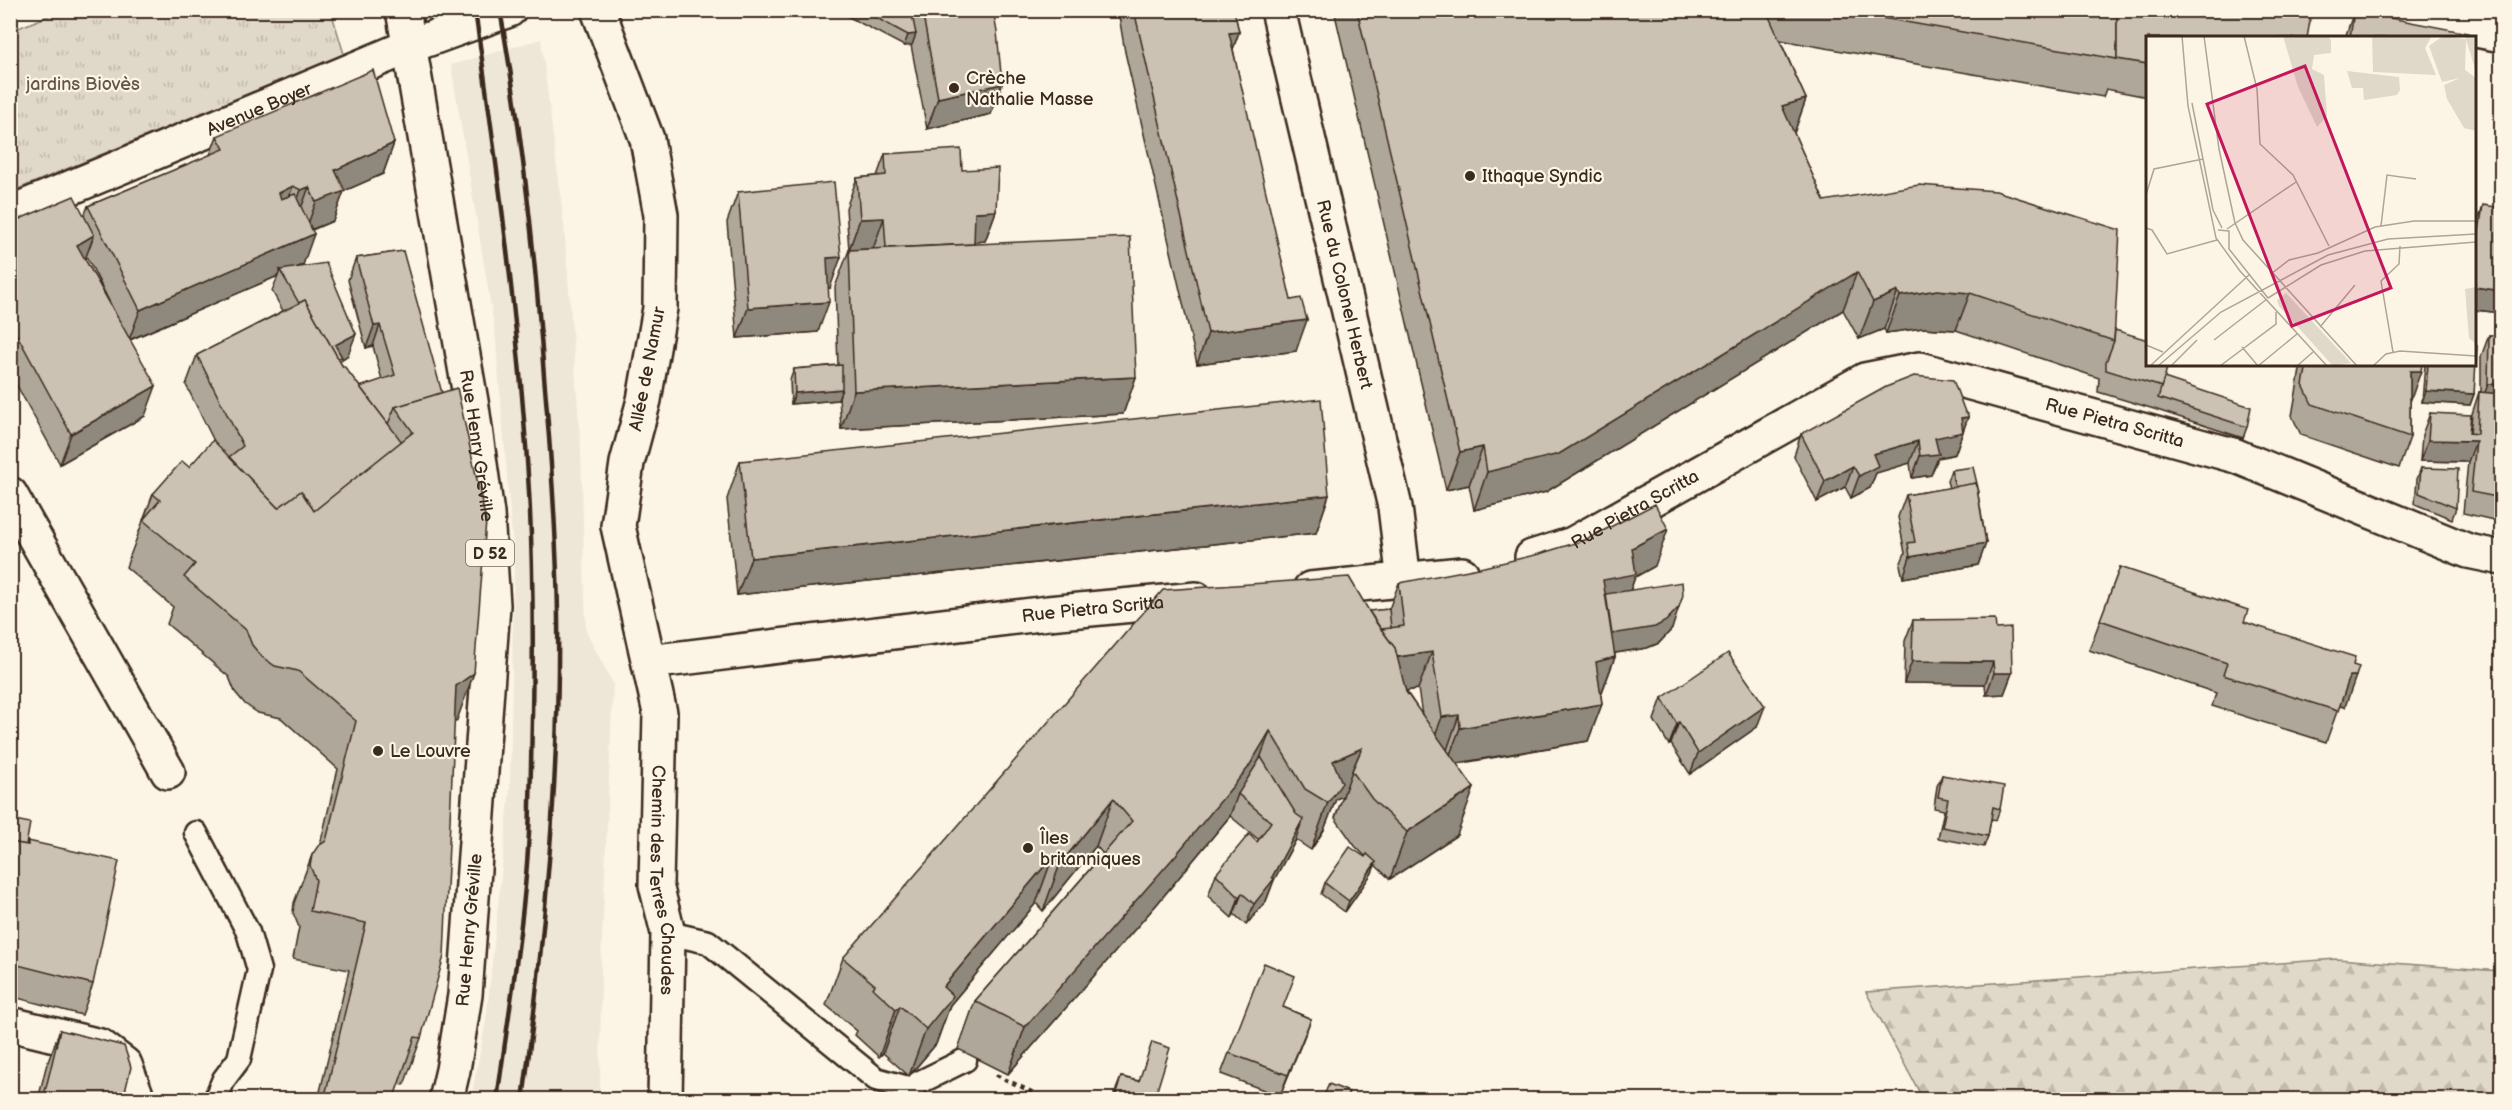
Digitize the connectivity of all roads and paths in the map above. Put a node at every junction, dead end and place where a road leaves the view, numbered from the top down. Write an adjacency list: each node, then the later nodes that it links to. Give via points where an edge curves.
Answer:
1 (403, 10): 7 (street, Rue Henry Gréville / D 52)
2 (509, 10): 7 (street, Avenue Boyer)
3 (597, 10): 14 (street, Allée de Namur, via 647,139 662,214 660,308 644,400 627,463 618,526)
4 (1278, 10): 11 (street, Rue du Colonel Herbert, via 1395,507)
5 (2373, 10): 6 (street)
6 (2502, 35)
7 (410, 46): 8 (street, Avenue Boyer); 22 (street, Rue Henry Gréville / D 52, via 472,407 487,514 493,605 465,995)
8 (10, 213)
9 (10, 494): 15 (street)
10 (2502, 558): 11 (street, Rue Pietra Scritta, via 2468,551 2236,456 1920,369 1865,380 1573,544 1484,572)
11 (1404, 581): 12 (street, Rue Pietra Scritta)
12 (1280, 592)
13 (1222, 597): 14 (street, Rue Pietra Scritta, via 1048,613)
14 (649, 662): 17 (street, Chemin des Terres Chaudes, via 660,712 656,885)
15 (168, 772)
16 (196, 833): 21 (lane, via 248,932 259,970 239,1059 224,1078)
17 (668, 933): 19 (lane, via 708,942 876,1079 908,1088); 23 (street, Chemin des Terres Chaudes)
18 (10, 1024): 20 (street, via 100,1046 125,1065)
19 (965, 1060): 24 (path)
20 (138, 1100)
21 (216, 1100)
22 (446, 1100)
23 (665, 1100)
24 (1049, 1100)

